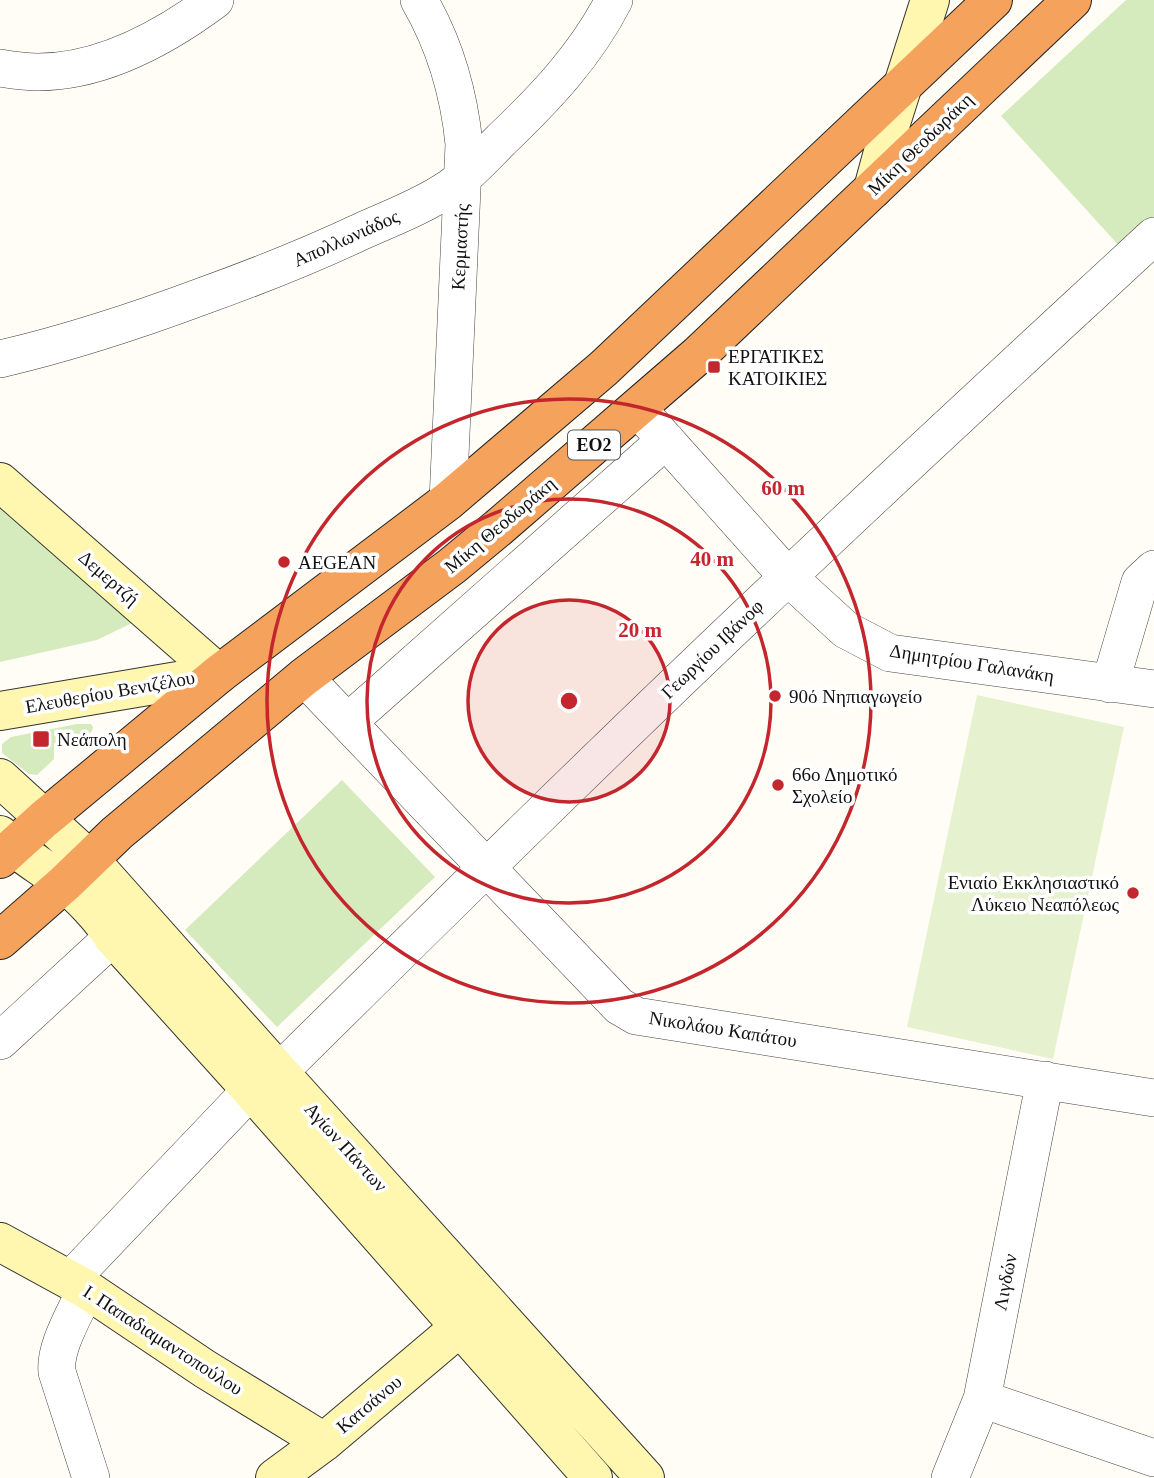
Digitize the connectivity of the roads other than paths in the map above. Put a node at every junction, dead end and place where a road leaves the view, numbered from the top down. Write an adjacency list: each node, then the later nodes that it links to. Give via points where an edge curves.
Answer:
1 (215, 0): 7 (street, via 158,38 105,60 44,72)
2 (419, 0): 9 (street, Κερμαστής, via 433,26 458,102)
3 (614, 0): 9 (street, Απολλωνιάδος, via 564,75)
4 (930, 0): 8 (main road)
5 (993, 0): 8 (highway, ΕΟ2)
6 (1072, 0): 10 (highway, Μίκη Θεοδωράκη / ΕΟ2)
7 (0, 68)
8 (902, 87): 10 (main road); 16 (highway, ΕΟ2, via 604,368)
9 (463, 177): 12 (street, Απολλωνιάδος, via 404,212 269,272 154,314); 16 (street, Κερμαστής)
10 (873, 188): 13 (highway, Μίκη Θεοδωράκη / ΕΟ2)
11 (1152, 242): 18 (street, Γεωργίου Ιβάνοφ)
12 (0, 359)
13 (636, 408): 14 (street, Δημητρίου Γαλανάκη); 20 (highway, Μίκη Θεοδωράκη / ΕΟ2, via 498,528)
14 (666, 440): 18 (street, Δημητρίου Γαλανάκη); 24 (street)
15 (0, 482): 19 (main road, Δεμερτζή)
16 (448, 501): 19 (highway, ΕΟ2)
17 (1154, 569): 21 (street, via 1140,582)
18 (788, 577): 21 (street, Δημητρίου Γαλανάκη, via 846,630 891,653); 28 (street, Γεωργίου Ιβάνοφ)
19 (219, 674): 23 (main road, Ελευθερίου Βενιζέλου); 26 (highway, ΕΟ2)
20 (304, 677): 24 (street, Νικολάου Καπάτου); 29 (highway, Μίκη Θεοδωράκη / ΕΟ2)
21 (1110, 684): 22 (street, Δημητρίου Γαλανάκη)
22 (1154, 689)
23 (0, 711)
24 (348, 722): 28 (street, Νικολάου Καπάτου)
25 (0, 778): 26 (main road)
26 (44, 819): 27 (highway, ΕΟ2); 29 (main road, Αγίων Πάντων)
27 (4, 847): 29 (main road, Αγίων Πάντων)
28 (486, 867): 33 (street, Νικολάου Καπάτου, via 619,1006 636,1016); 34 (street, Γεωργίου Ιβάνοφ)
29 (77, 871): 30 (main road, Αγίων Πάντων); 31 (highway, Μίκη Θεοδωράκη / ΕΟ2); 34 (main road, Αγίων Πάντων)
30 (113, 937): 32 (street); 34 (main road, Αγίων Πάντων)
31 (0, 940)
32 (0, 1041)
33 (1045, 1080): 35 (street, Νικολάου Καπάτου); 39 (street, Λιγδών)
34 (265, 1081): 37 (street, Γεωργίου Ιβάνοφ); 38 (main road, Αγίων Πάντων); 45 (main road, Αγίων Πάντων)
35 (1154, 1098)
36 (0, 1242): 37 (main road, Ι. Παπαδιαμαντοπούλου)
37 (78, 1285): 40 (main road, Ι. Παπαδιαμαντοπούλου); 42 (street, Γεωργίου Ιβάνοφ, via 56,1364)
38 (460, 1327): 40 (main road, Κατσάνου); 44 (main road, Αγίων Πάντων)
39 (982, 1399): 41 (street); 46 (street, Λιγδών)
40 (324, 1442): 43 (main road, Κατσάνου)
41 (1154, 1458)
42 (91, 1478)
43 (275, 1478)
44 (593, 1478)
45 (645, 1478)
46 (950, 1478)

